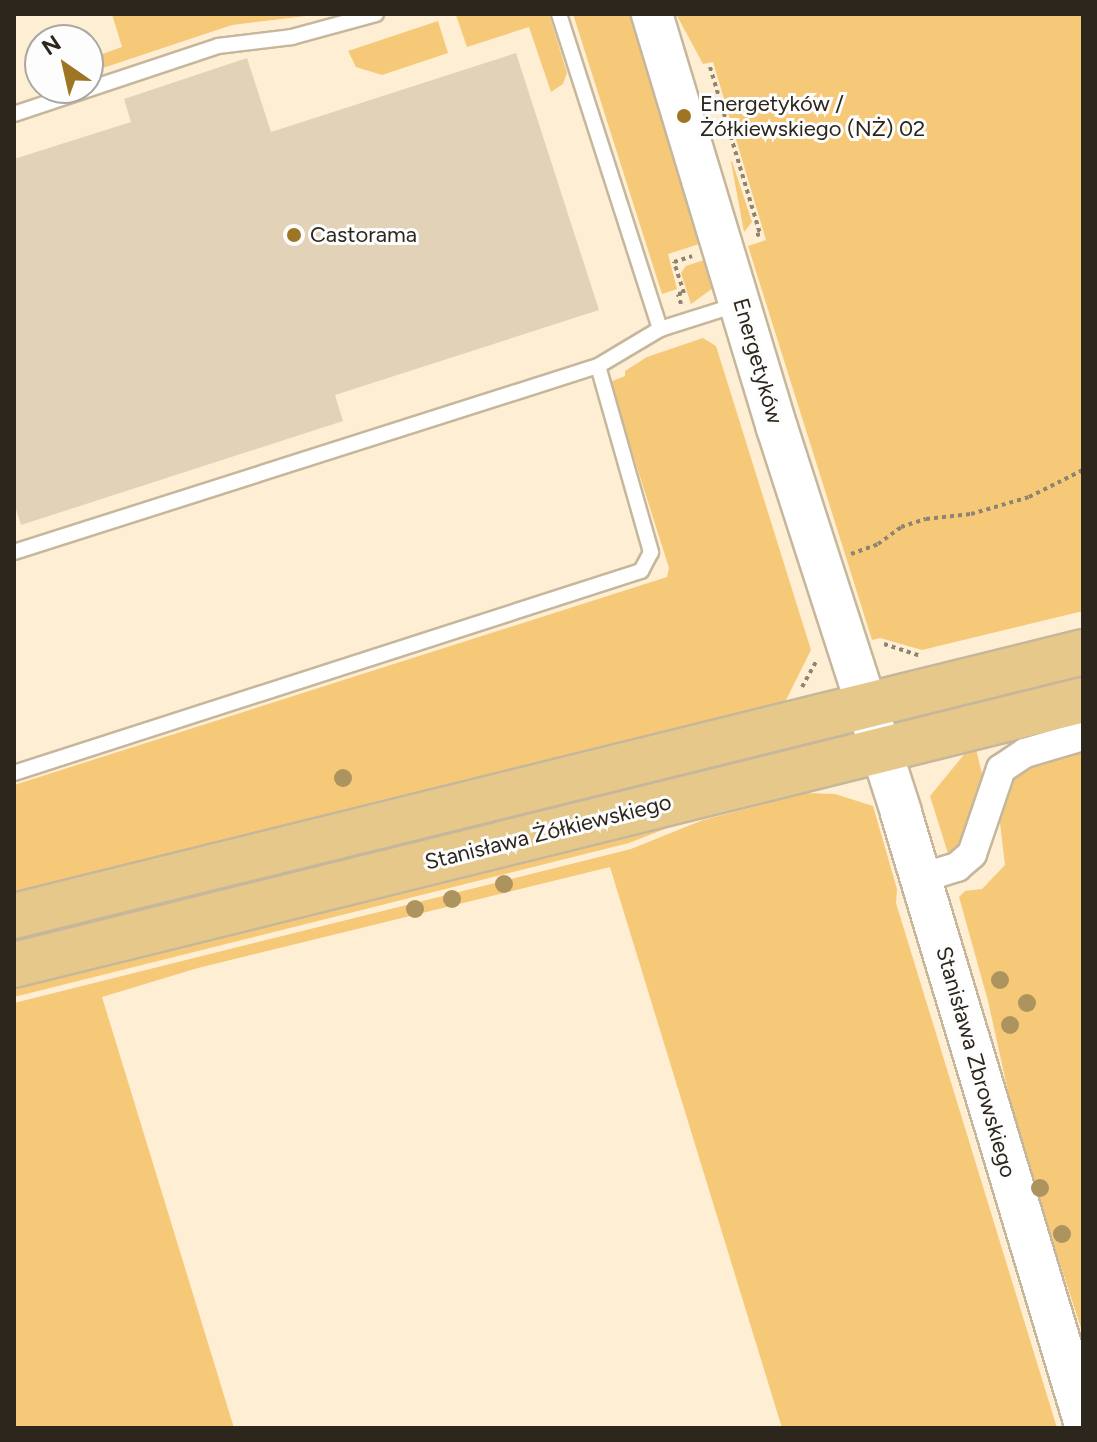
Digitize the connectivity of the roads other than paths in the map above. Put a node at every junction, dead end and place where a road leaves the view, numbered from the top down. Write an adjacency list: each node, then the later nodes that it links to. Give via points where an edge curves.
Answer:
1 (376, 14): 4 (lane, via 292,37 218,46)
2 (559, 14): 6 (lane)
3 (652, 14): 5 (main road, Energetyków)
4 (14, 114)
5 (741, 303): 6 (lane); 11 (main road, Energetyków)
6 (660, 329): 7 (lane)
7 (598, 366): 8 (lane); 14 (lane, via 651,552 641,571)
8 (14, 552)
9 (1083, 652): 11 (main road, Stanisława Żółkiewskiego)
10 (1083, 700): 13 (main road, Stanisława Żółkiewskiego)
11 (868, 706): 13 (main road, Stanisława Zbrowskiego); 16 (main road, Stanisława Żółkiewskiego)
12 (1083, 736): 15 (street, via 1025,753 1001,769 972,854 957,867)
13 (881, 749): 15 (main road, Stanisława Zbrowskiego); 17 (main road, Stanisława Żółkiewskiego)
14 (14, 773)
15 (921, 878): 18 (main road, Stanisława Zbrowskiego)
16 (14, 916)
17 (14, 965)
18 (1083, 1418)

